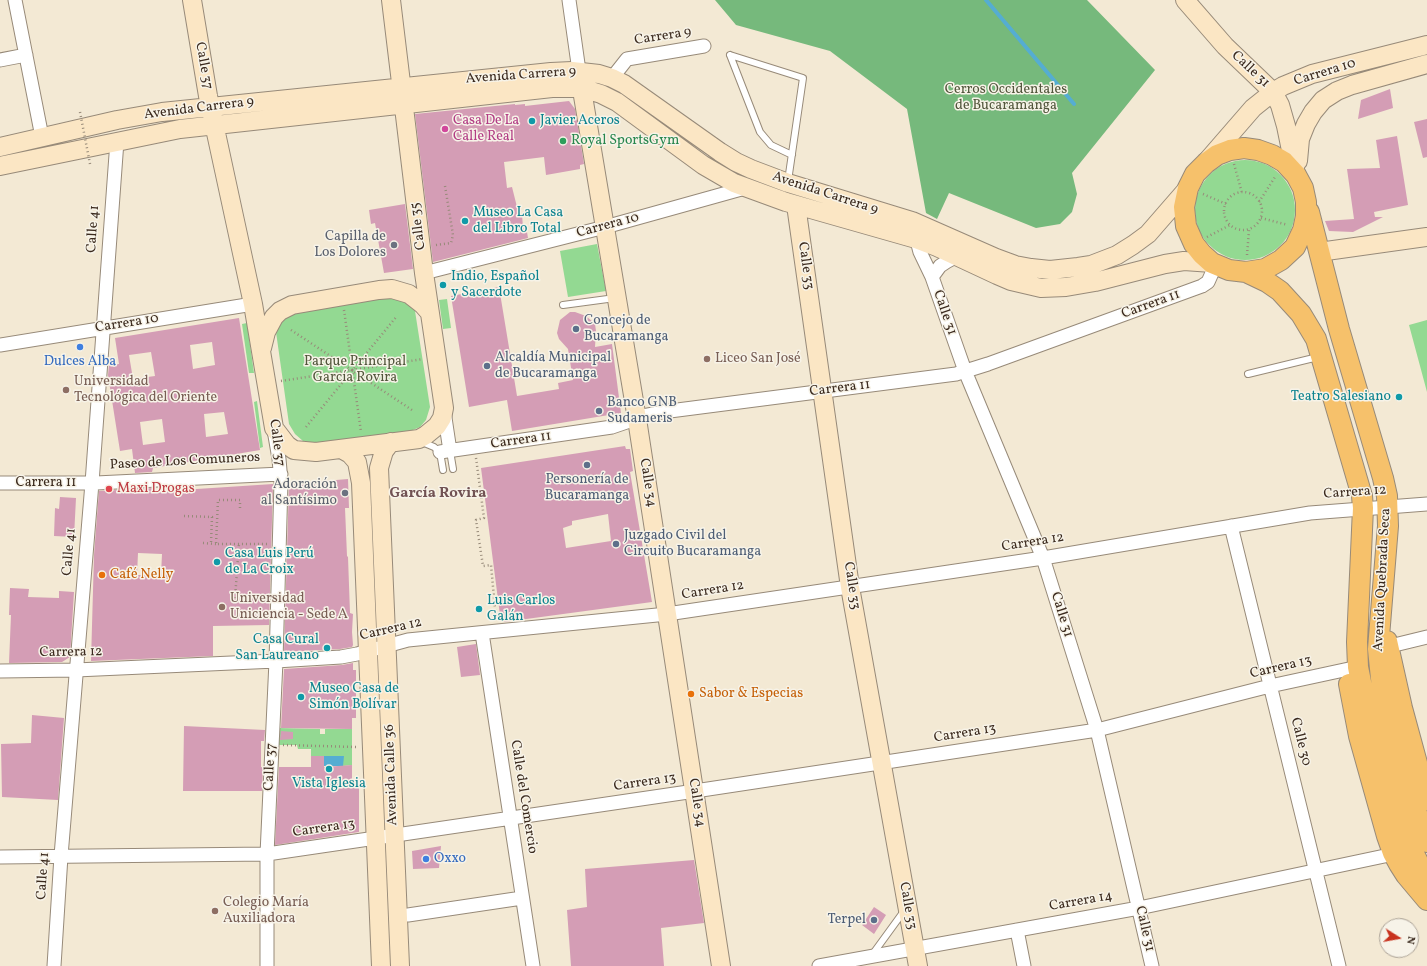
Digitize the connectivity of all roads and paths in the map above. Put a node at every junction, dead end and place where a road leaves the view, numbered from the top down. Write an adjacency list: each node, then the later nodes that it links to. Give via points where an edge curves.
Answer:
1 (16, 0): 8 (street)
2 (192, 0): 15 (main road, Calle 37)
3 (391, 0): 14 (main road, Calle 35)
4 (569, 0): 12 (street, Calle 34)
5 (1185, 0): 13 (main road, Calle 31, via 1225,46)
6 (1427, 45): 13 (main road, Carrera 10, via 1312,74)
7 (704, 46): 11 (street, Carrera 9, via 627,59)
8 (26, 55): 9 (street); 18 (street)
9 (0, 60)
10 (1427, 64): 26 (main road, Carrera 10, via 1352,85 1323,100 1306,124)
11 (612, 78): 12 (main road, Avenida Carrera 9, via 599,74); 27 (main road, Avenida Carrera 9, via 736,162)
12 (581, 80): 14 (main road, Avenida Carrera 9, via 551,72); 29 (main road, Avenida Carrera 9, via 617,102 703,165); 39 (main road, Calle 34)
13 (1273, 92): 23 (main road, Carrera 10, via 1253,108); 26 (main road, Calle 31, via 1286,126)
14 (403, 96): 15 (main road, Avenida Carrera 9); 17 (main road, Avenida Carrera 9); 49 (main road, Calle 35)
15 (210, 107): 17 (main road, Calle 37); 18 (main road, Avenida Carrera 9, via 138,116)
16 (80, 112): 24 (path, bridge)
17 (214, 125): 19 (main road, Avenida Carrera 9); 53 (main road, Calle 37)
18 (42, 137): 20 (main road, Avenida Carrera 9)
19 (116, 141): 25 (main road, Avenida Carrera 9); 58 (street, Calle 41)
20 (0, 147)
21 (1230, 150): 23 (main road); 26 (main road, via 1244,148 1272,154); 31 (path)
22 (792, 155): 22 (lane, via 803,78 730,55 760,132 771,145); 27 (lane)
23 (1206, 163): 30 (main road, via 1195,174)
24 (90, 164)
25 (0, 166)
26 (1290, 169): 32 (path); 33 (main road, Avenida Quebrada Seca, via 1303,188)
27 (788, 183): 37 (main road, Avenida Carrera 9)
28 (445, 186): 45 (path, via 453,235 451,243)
29 (745, 188): 35 (main road, Avenida Carrera 9); 39 (street, Carrera 10)
30 (1188, 188): 34 (path); 37 (main road, Avenida Carrera 9, via 1148,234 1133,245 1104,261 1065,269 1050,270 1015,265); 44 (main road, via 1184,207 1186,226)
31 (1242, 192): 32 (path, via 1255,196); 34 (path, via 1235,194)
32 (1259, 202): 36 (path)
33 (1306, 202): 41 (main road); 46 (main road, Avenida Quebrada Seca)
34 (1226, 204): 38 (path, via 1224,212)
35 (796, 205): 43 (main road, Avenida Carrera 9); 68 (main road, Calle 33)
36 (1261, 218): 40 (path, via 1257,225); 41 (path)
37 (912, 221): 43 (street, Calle 31)
38 (1230, 225): 40 (path, via 1239,230); 44 (path)
39 (605, 227): 49 (street, Carrera 10); 52 (main road, Calle 34)
40 (1249, 230): 50 (path)
41 (1303, 230): 50 (main road, via 1295,247 1282,260 1265,269)
42 (1427, 237): 46 (main road)
43 (916, 239): 47 (main road, Avenida Carrera 9); 51 (street, Calle 31)
44 (1194, 244): 48 (main road)
45 (435, 245)
46 (1319, 252): 86 (main road, Avenida Quebrada Seca, via 1383,478)
47 (957, 256): 48 (main road, Avenida Carrera 9, via 1011,281 1041,288 1095,282 1176,262); 51 (street, Calle 31, via 940,266)
48 (1212, 263): 50 (main road, via 1228,270); 65 (street, Carrera 11, via 1212,273 1208,282 1202,286)
49 (424, 272): 56 (main road, Calle 35)
50 (1246, 272): 62 (main road, Avenida Quebrada Seca, via 1280,291 1295,306 1316,339)
51 (932, 277): 65 (street, Calle 31)
52 (617, 298): 54 (lane); 71 (main road, Calle 34)
53 (253, 304): 58 (street, Carrera 10); 61 (main road, Calle 37)
54 (563, 305)
55 (344, 310): 64 (path)
56 (430, 313): 61 (main road, via 409,294 392,289 292,305 274,317 266,332); 69 (main road, Calle 35)
57 (397, 316): 64 (path)
58 (103, 328): 60 (street, Carrera 10); 84 (street, Calle 41)
59 (291, 330): 64 (path)
60 (0, 345)
61 (261, 351): 73 (main road, Calle 37)
62 (1321, 356): 66 (lane); 88 (main road, Avenida Quebrada Seca)
63 (429, 358): 64 (path)
64 (352, 370): 67 (path); 70 (path); 72 (path); 74 (path)
65 (964, 371): 68 (street, Carrera 11); 96 (street, Calle 31)
66 (1248, 374)
67 (279, 382)
68 (822, 391): 71 (street, Carrera 11, via 662,412); 97 (main road, Calle 33)
69 (444, 408): 75 (main road, via 437,426 426,435); 79 (street, Calle 35)
70 (412, 410)
71 (637, 419): 77 (street, Carrera 11, via 612,427); 99 (main road, Calle 34)
72 (306, 427)
73 (274, 428): 78 (main road, via 287,446 294,450 316,452); 82 (street, Calle 37)
74 (362, 439)
75 (410, 440): 76 (main road); 79 (lane, via 426,442)
76 (391, 442): 78 (main road); 103 (main road, Avenida Calle 36, via 384,451 379,468)
77 (474, 448): 79 (street, Carrera 11); 100 (path, via 484,518 476,520 483,566 491,565)
78 (341, 449): 105 (main road, Avenida Calle 36, via 350,454 360,471)
79 (445, 452): 80 (lane); 81 (lane)
80 (453, 469)
81 (443, 470)
82 (281, 474): 84 (street, Paseo de Los Comuneros); 106 (street, Calle 37)
83 (0, 483): 84 (street, Carrera 11)
84 (92, 483): 109 (street, Calle 41)
85 (1427, 504): 86 (street, Carrera 12)
86 (1388, 507): 88 (street, Carrera 12); 104 (main road, Avenida Quebrada Seca, via 1382,594)
87 (240, 508): 93 (path, via 240,500 218,500)
88 (1364, 508): 90 (street, Carrera 12, via 1316,512); 107 (main road, Avenida Quebrada Seca, via 1359,581 1348,648)
89 (184, 516): 92 (path, via 212,517)
90 (1231, 526): 96 (street, Carrera 12); 110 (street, Calle 30)
91 (203, 543): 92 (path)
92 (211, 543): 93 (path)
93 (216, 544): 94 (path)
94 (239, 544): 95 (path); 98 (path)
95 (272, 544)
96 (1043, 558): 97 (street, Carrera 12); 111 (street, Calle 31)
97 (850, 587): 99 (street, Carrera 12); 114 (main road, Calle 33)
98 (235, 598)
99 (667, 614): 100 (street, Carrera 12); 116 (main road, Calle 34)
100 (498, 631): 101 (street, Carrera 12)
101 (482, 633): 103 (street, Carrera 12, via 408,640); 118 (street, Calle del Comercio)
102 (1427, 637): 104 (street)
103 (386, 645): 105 (street, Carrera 12); 119 (main road, Avenida Calle 36)
104 (1384, 648): 115 (main road, Avenida Quebrada Seca, via 1382,688); 117 (main road)
105 (368, 651): 106 (street, Carrera 12, via 341,657); 120 (main road, Avenida Calle 36)
106 (276, 662): 109 (street, Carrera 12); 112 (street, Calle 37)
107 (1353, 668): 110 (street, Carrera 13); 115 (main road, Avenida Quebrada Seca); 123 (main road, via 1353,708 1359,736)
108 (0, 670): 109 (street, Carrera 12)
109 (76, 670): 124 (street, Calle 41)
110 (1270, 686): 111 (street, Carrera 13); 126 (street, Calle 30)
111 (1097, 730): 114 (street, Carrera 13); 131 (street, Calle 31)
112 (272, 745): 113 (path); 122 (street, Calle 37)
113 (361, 746)
114 (882, 763): 116 (street, Carrera 13); 130 (main road, Calle 33)
115 (1400, 790): 121 (main road, Avenida Quebrada Seca); 127 (main road, Avenida Quebrada Seca, via 1402,829)
116 (694, 791): 118 (street, Carrera 13); 141 (main road, Calle 34)
117 (1427, 800)
118 (510, 819): 119 (street, Carrera 13); 128 (street, Calle del Comercio)
119 (394, 835): 120 (street, Carrera 13); 139 (main road, Avenida Calle 36)
120 (375, 838): 122 (street, Carrera 13); 138 (main road, Avenida Calle 36)
121 (1427, 842)
122 (266, 854): 124 (street, Carrera 13); 137 (street, Calle 37)
123 (1394, 854): 126 (street, Carrera 14); 129 (main road, via 1406,875)
124 (61, 856): 125 (street, Carrera 13); 136 (street, Calle 41)
125 (0, 857)
126 (1315, 871): 131 (street, Carrera 14); 146 (street, Calle 30)
127 (1427, 876)
128 (522, 898): 132 (street); 140 (street, Calle del Comercio)
129 (1427, 900)
130 (908, 906): 134 (main road, Calle 33); 135 (lane)
131 (1139, 908): 133 (street, Carrera 14); 145 (street, Calle 31)
132 (408, 915)
133 (1017, 930): 134 (street, Carrera 14); 144 (street)
134 (915, 948): 135 (street, Carrera 14); 143 (main road, Calle 33)
135 (871, 956): 142 (street, Carrera 14)
136 (54, 966)
137 (267, 966)
138 (381, 966)
139 (400, 966)
140 (533, 966)
141 (721, 966)
142 (819, 966)
143 (918, 966)
144 (1024, 966)
145 (1152, 966)
146 (1339, 966)

